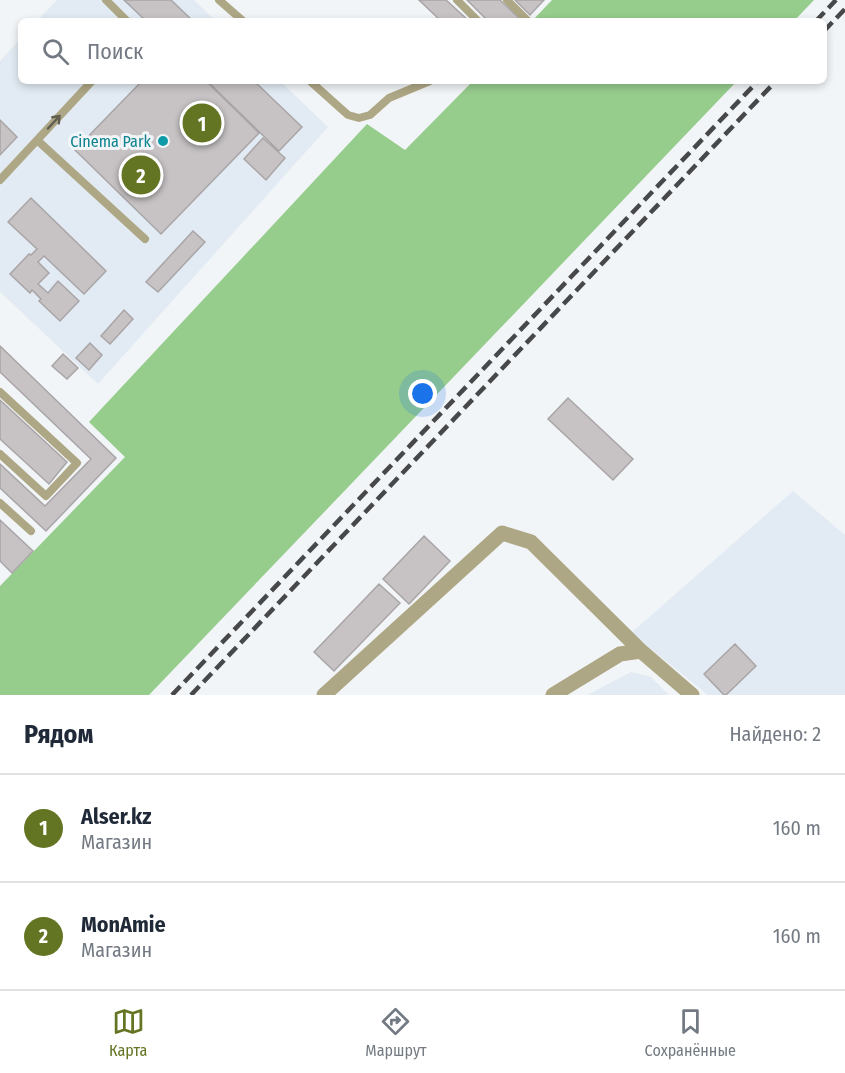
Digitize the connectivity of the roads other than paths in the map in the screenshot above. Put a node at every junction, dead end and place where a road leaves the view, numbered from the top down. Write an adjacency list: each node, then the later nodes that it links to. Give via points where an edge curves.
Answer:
1 (106, 0): 5 (lane)
2 (219, 0): 6 (lane)
3 (457, 0): 7 (lane)
4 (507, 0): 8 (lane)
5 (124, 18)
6 (240, 18)
7 (475, 18)
8 (525, 18)
9 (89, 84): 12 (lane, one-way to 9)
10 (313, 84): 11 (lane, via 348,115 359,118 370,115 389,98)
11 (423, 84)
12 (37, 140): 13 (lane); 14 (lane)
13 (0, 180)
14 (145, 239)
15 (0, 392): 16 (lane, via 77,464 46,496)
16 (0, 454)
17 (0, 503): 18 (lane)
18 (31, 531)
19 (641, 651): 20 (street, via 531,542 502,533); 21 (street, via 620,654); 22 (street)
20 (324, 695)
21 (553, 695)
22 (692, 695)

